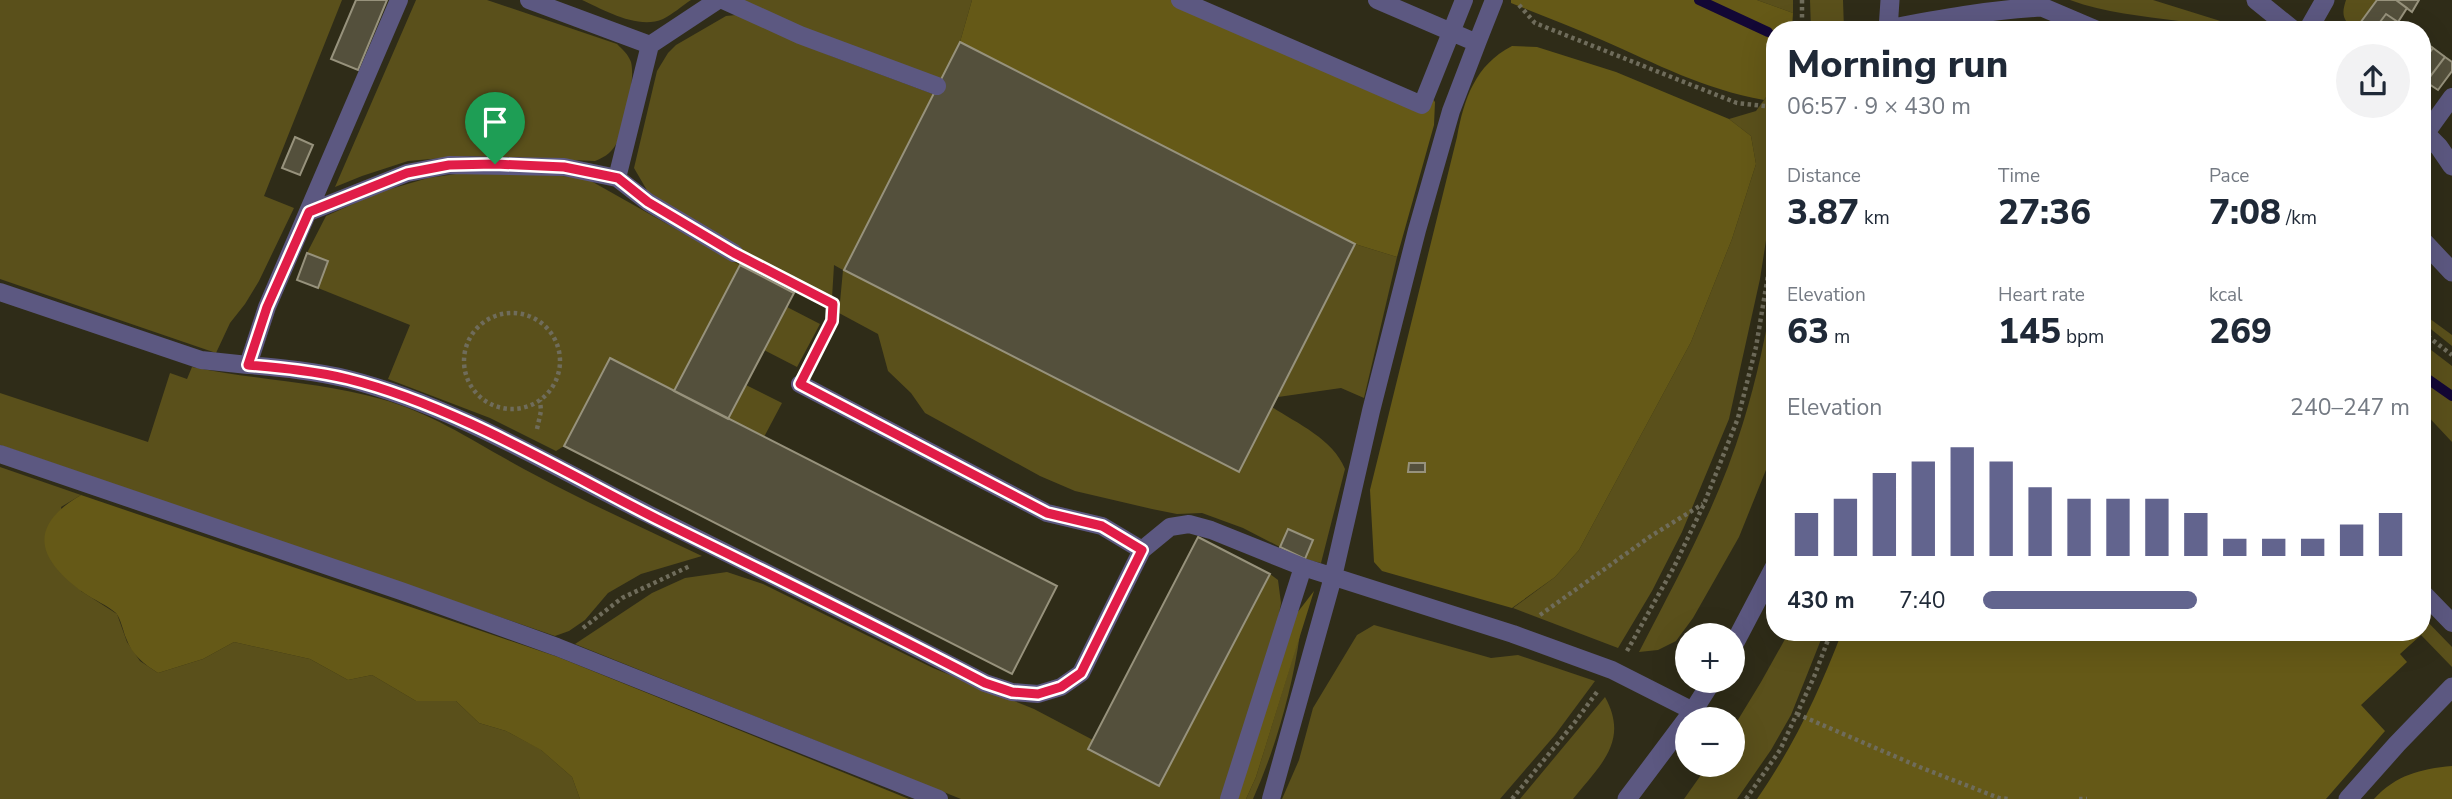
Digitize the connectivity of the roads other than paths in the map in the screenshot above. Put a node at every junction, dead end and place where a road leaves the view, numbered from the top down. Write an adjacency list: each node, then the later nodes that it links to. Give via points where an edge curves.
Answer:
1 (399, 0): 26 (lane)
2 (529, 0): 19 (lane)
3 (721, 0): 19 (lane); 20 (lane)
4 (1180, 0): 17 (lane, via 1422,105)
5 (1377, 0): 17 (lane)
6 (1464, 0): 17 (lane)
7 (1494, 0): 18 (lane)
8 (1890, 0): 12 (street)
9 (2256, 0): 15 (street)
10 (2325, 0): 16 (street)
11 (2037, 4): 13 (street); 14 (street)
12 (1889, 21)
13 (1930, 21)
14 (2076, 21)
15 (2282, 21)
16 (2313, 21)
17 (1451, 32): 18 (lane)
18 (1477, 43): 36 (lane, via 1451,111 1416,230)
19 (650, 45): 25 (lane)
20 (937, 86)
21 (2452, 97): 22 (lane)
22 (2431, 122)
23 (2431, 138): 24 (street)
24 (2452, 166)
25 (618, 178): 26 (lane, via 564,167 449,165 407,173); 28 (lane, via 648,202)
26 (309, 212): 31 (lane, via 267,307)
27 (2431, 250): 29 (street)
28 (734, 253)
29 (2452, 272)
30 (0, 292): 31 (lane, via 201,360)
31 (248, 365): 34 (lane, via 346,379 397,394 531,454 985,683 1012,692 1038,694 1061,687 1081,673)
32 (800, 384): 34 (lane, via 1047,513 1102,526)
33 (0, 454): 44 (lane, via 557,647)
34 (1142, 550): 35 (lane, via 1170,527 1189,524)
35 (1303, 567): 36 (lane); 45 (lane)
36 (1333, 577): 42 (lane, via 1612,670); 46 (lane)
37 (1766, 583): 39 (street)
38 (2431, 601): 40 (lane)
39 (1745, 623)
40 (2452, 623)
41 (2452, 687): 48 (street)
42 (1685, 707)
43 (1675, 735): 47 (street)
44 (939, 799)
45 (1229, 799)
46 (1271, 799)
47 (1627, 799)
48 (2348, 799)

